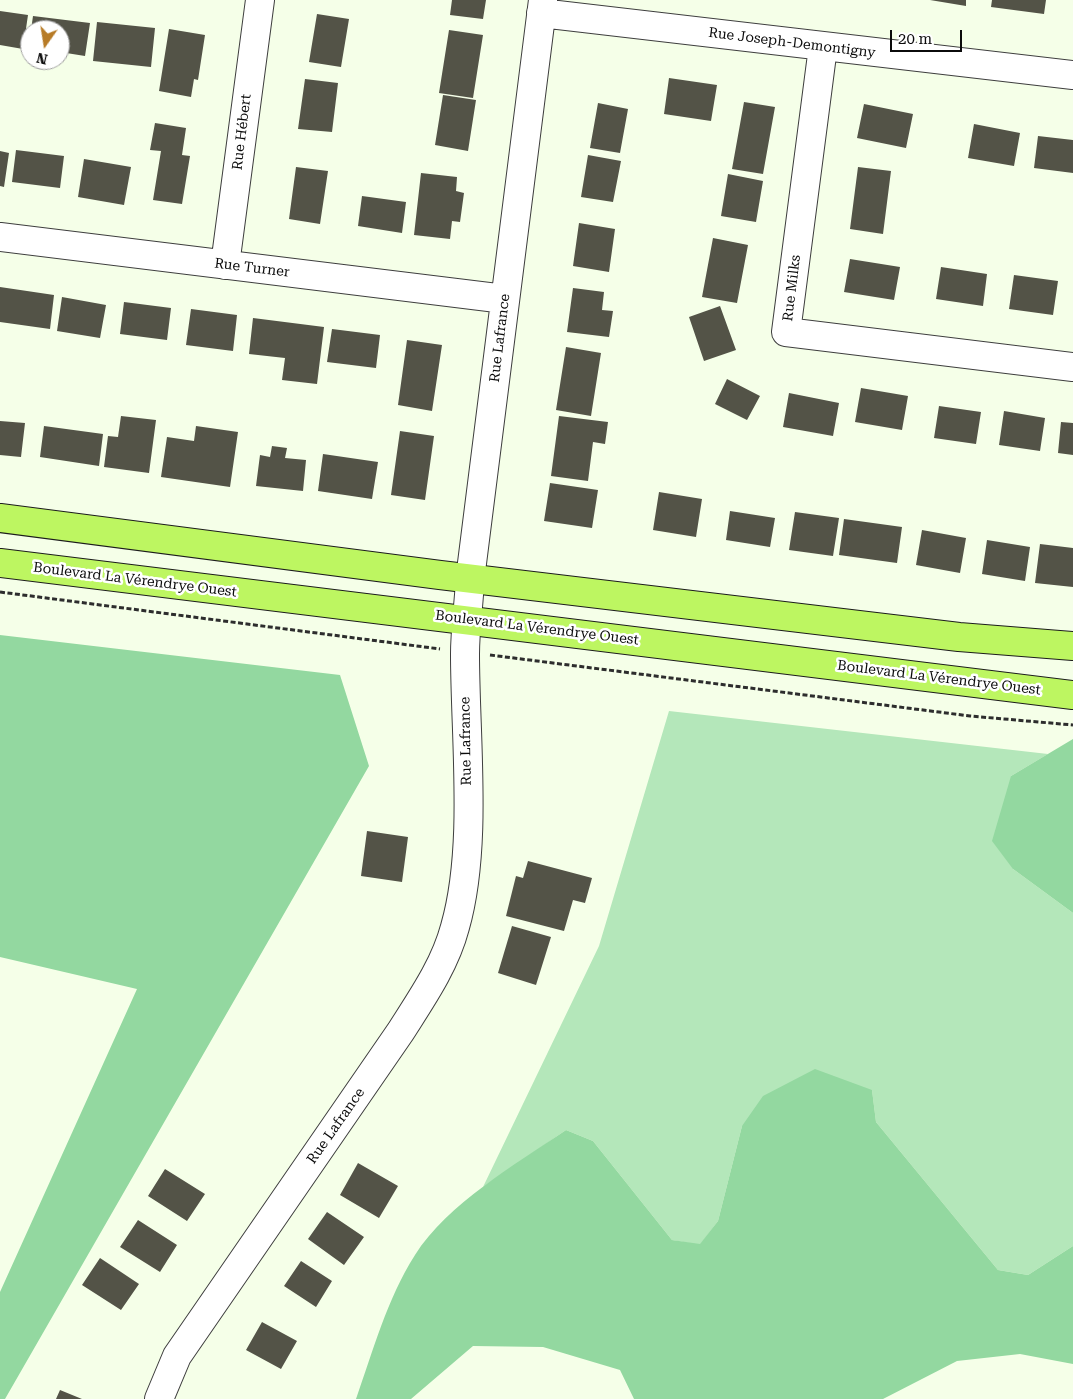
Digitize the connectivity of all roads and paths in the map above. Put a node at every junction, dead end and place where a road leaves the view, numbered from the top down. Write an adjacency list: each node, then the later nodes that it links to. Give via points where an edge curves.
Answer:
1 (260, 0): 6 (street, Rue Hébert)
2 (542, 6): 3 (street, Rue Joseph-Demontigny); 7 (street, Rue Lafrance)
3 (824, 47): 4 (street, Rue Joseph-Demontigny); 8 (street, Rue Milks, via 786,332)
4 (1073, 75)
5 (0, 237): 6 (street, Rue Turner)
6 (225, 265): 7 (street, Rue Turner)
7 (505, 299): 11 (street, Rue Lafrance)
8 (1073, 367)
9 (0, 518): 11 (main road)
10 (0, 564): 13 (main road, Boulevard La Vérendrye Ouest)
11 (470, 579): 13 (street, Rue Lafrance); 14 (main road, via 958,637)
12 (0, 592): 15 (path)
13 (468, 620): 15 (street, Rue Lafrance); 16 (main road, Boulevard La Vérendrye Ouest)
14 (1073, 646)
15 (464, 652): 17 (path, via 970,716); 18 (street, Rue Lafrance, via 466,855 462,898 445,958 401,1031 177,1356)
16 (1073, 695)
17 (1073, 725)
18 (159, 1399)

